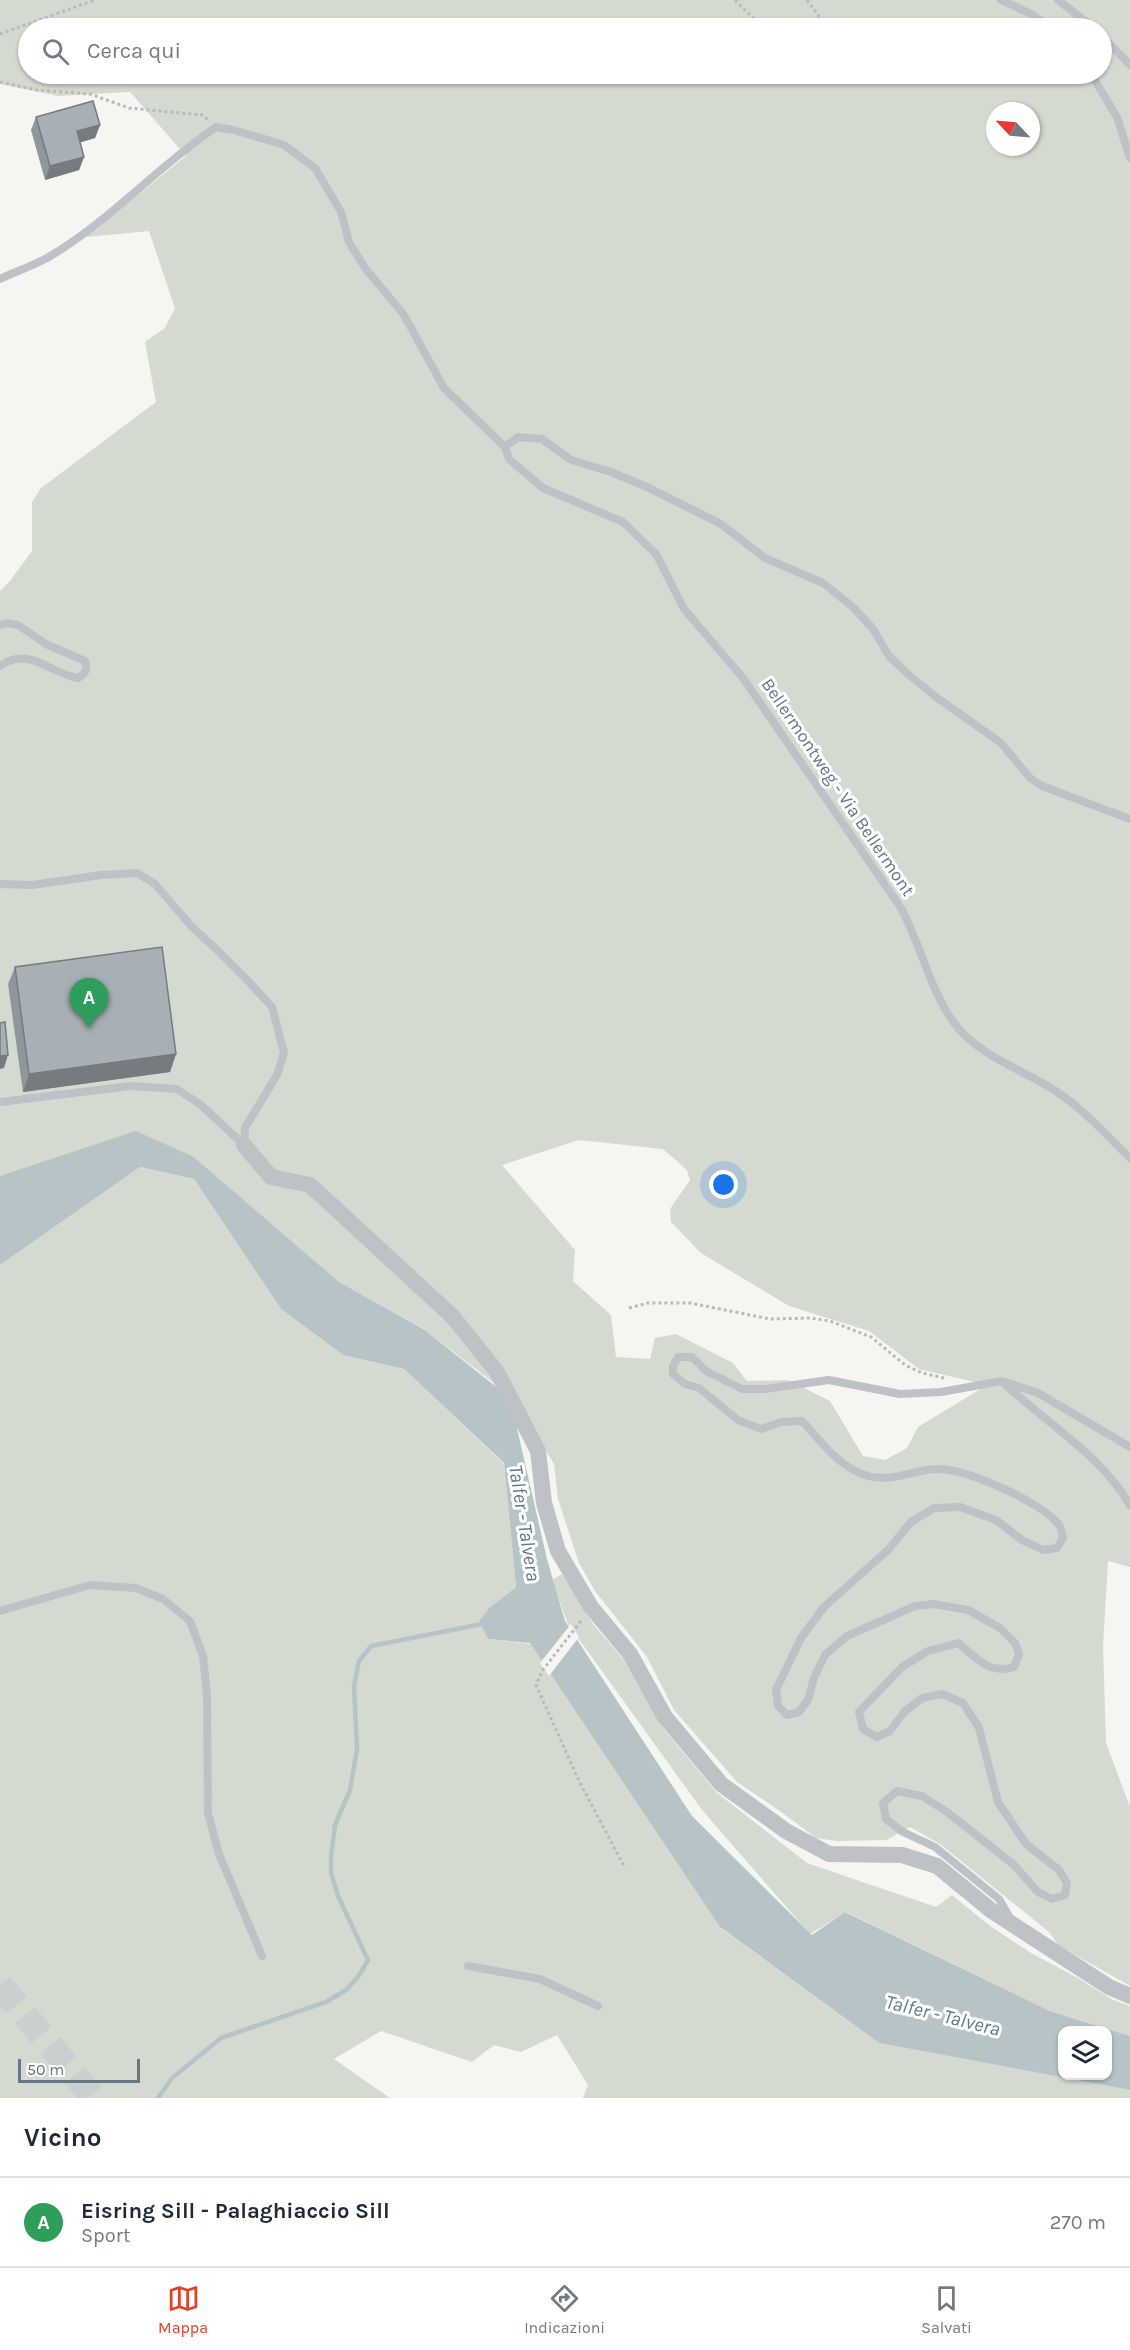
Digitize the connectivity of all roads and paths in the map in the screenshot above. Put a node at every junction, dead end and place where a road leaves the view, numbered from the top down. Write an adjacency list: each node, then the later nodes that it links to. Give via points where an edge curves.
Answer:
1 (95, 0): 6 (path)
2 (735, 0): 7 (path)
3 (807, 0): 8 (path)
4 (1001, 0): 9 (lane)
5 (1058, 0): 10 (lane)
6 (45, 18)
7 (753, 18)
8 (819, 18)
9 (1037, 18)
10 (1081, 18)
11 (18, 28): 12 (path)
12 (0, 34)
13 (1112, 47): 14 (lane)
14 (1130, 65)
15 (0, 82): 17 (path, via 37,90 90,94 129,108 202,115)
16 (1097, 84): 18 (lane, via 1117,117)
17 (216, 127): 19 (lane, via 184,148 85,232 46,259); 20 (lane, Bellermontweg - Via Bellermont, via 284,145 315,168 340,212 349,242 404,315 444,388)
18 (1130, 158)
19 (0, 279)
20 (505, 447): 23 (lane, via 518,437 542,439 571,460 629,479 703,514 765,558 823,583 873,629 889,656 936,697 1001,743 1030,778); 27 (lane, Bellermontweg - Via Bellermont, via 509,459 543,488 622,522 656,554 684,609 743,678 901,908 945,1010 960,1030 977,1046 1056,1091)
21 (0, 625): 22 (lane, via 18,625 46,644 85,661 87,667 78,678 35,660 13,658)
22 (0, 666)
23 (1130, 819)
24 (0, 884): 26 (lane, via 32,885 137,873 155,884 192,927 249,982 272,1007 284,1053 277,1075 245,1128)
25 (0, 1102): 26 (lane, via 130,1086 177,1089 201,1105)
26 (244, 1145): 33 (street, via 271,1176 310,1185 453,1317 497,1372 538,1451 553,1539)
27 (1130, 1158)
28 (629, 1308): 30 (path, via 648,1303 690,1303 770,1320 830,1321 871,1337 905,1365 922,1373)
29 (1002, 1381): 30 (lane); 31 (lane, via 1038,1394); 32 (lane, via 1092,1457 1117,1483)
30 (975, 1386): 36 (lane, via 900,1394 829,1380 742,1389 706,1371 692,1357 678,1357 673,1366 673,1374 685,1384 699,1388 738,1420 761,1429 781,1422 802,1421 844,1465 870,1477 898,1477 938,1468 961,1471 1044,1511 1060,1526 1063,1538 1057,1548 1043,1550 996,1520 960,1507 934,1508 911,1522 880,1558 824,1607 801,1638 776,1690 778,1706 787,1715 799,1712 808,1700 825,1656 847,1636 915,1606 934,1604 968,1610 1000,1628 1015,1643 1019,1654 1014,1667 1001,1671 990,1668 958,1643 928,1651 902,1667 859,1712 863,1729 877,1737 890,1731 904,1712 922,1698 942,1694 963,1703 979,1728 998,1802 1026,1844 1059,1870 1067,1883 1065,1895 1052,1899 1038,1892 1013,1864 922,1796 897,1791 883,1803 886,1819 934,1846 999,1899)
31 (1130, 1447)
32 (1130, 1505)
33 (591, 1606): 35 (path, via 542,1671 536,1685 579,1781); 36 (street, via 630,1653 665,1717 721,1784 786,1831 830,1854 902,1855 937,1866 992,1911)
34 (0, 1611): 37 (lane, via 90,1585 136,1588 163,1599 190,1621 203,1656 207,1695 208,1813 219,1854)
35 (625, 1868)
36 (1014, 1923): 39 (street, via 1109,1987)
37 (262, 1956)
38 (468, 1966): 40 (lane, via 540,1979)
39 (1130, 1996)
40 (598, 2006)

